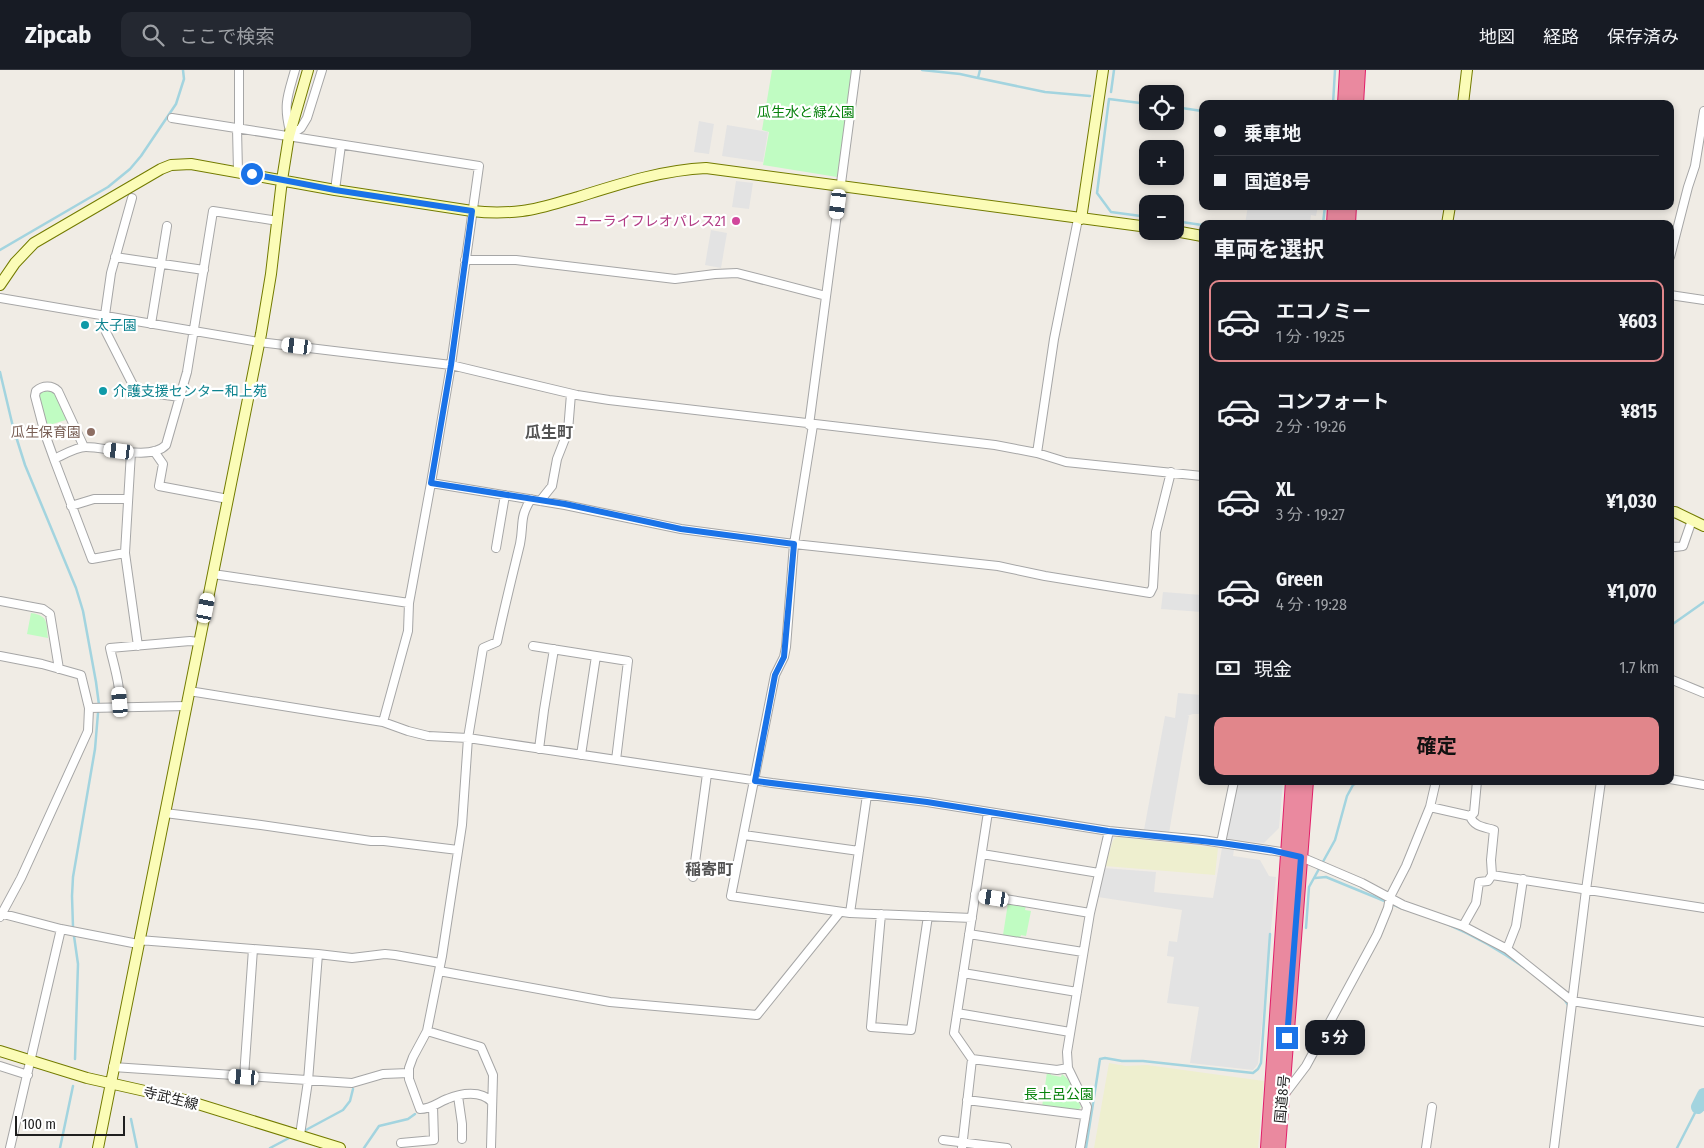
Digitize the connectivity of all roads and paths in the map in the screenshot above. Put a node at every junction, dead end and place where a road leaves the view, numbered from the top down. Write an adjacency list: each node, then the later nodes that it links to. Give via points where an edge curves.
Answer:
1 (239, 70): 15 (street)
2 (295, 70): 16 (street, via 285,103)
3 (308, 70): 16 (street)
4 (322, 70): 16 (street, via 307,118 301,128)
5 (856, 70): 20 (street)
6 (1103, 70): 24 (street)
7 (1347, 70): 10 (highway)
8 (1358, 70): 11 (highway)
9 (1467, 70): 12 (street)
10 (1344, 100)
11 (1356, 100)
12 (1463, 100)
13 (1704, 111): 30 (street, via 1695,166)
14 (172, 118): 15 (street)
15 (238, 128): 16 (street); 18 (street)
16 (290, 134): 17 (street); 19 (street)
17 (341, 145): 21 (street); 23 (street, via 479,166)
18 (238, 172): 19 (street); 35 (street, via 190,164 161,169 34,243)
19 (282, 180): 21 (street); 25 (street)
20 (840, 186): 23 (street, via 724,170 689,169 524,211); 24 (street); 36 (street)
21 (335, 190): 23 (street)
22 (132, 198): 31 (street)
23 (472, 211): 32 (street)
24 (1080, 219): 27 (street); 52 (street, via 1054,339)
25 (278, 221): 34 (street, via 214,211); 44 (street)
26 (167, 226): 33 (street)
27 (1139, 226)
28 (1184, 233): 29 (street)
29 (1199, 235)
30 (1674, 241)
31 (115, 257): 33 (street); 40 (street)
32 (465, 260): 36 (street, via 516,260 675,279 738,273); 45 (street)
33 (161, 264): 34 (street); 41 (street)
34 (204, 270): 42 (street)
35 (0, 285)
36 (826, 296): 48 (street)
37 (1674, 296): 39 (street)
38 (0, 298): 40 (street)
39 (1704, 300)
40 (105, 315): 41 (street)
41 (151, 324): 42 (street)
42 (194, 331): 44 (street); 47 (street)
43 (106, 332): 47 (street, via 136,391)
44 (259, 342): 45 (street); 59 (street)
45 (451, 365): 46 (street); 56 (street)
46 (572, 394): 48 (street); 61 (street, via 568,431 557,459 552,486)
47 (180, 397): 50 (street, via 166,445)
48 (811, 425): 52 (street); 66 (street)
49 (84, 446): 51 (street); 53 (street); 53 (street, via 58,391 54,387 39,388 35,396)
50 (154, 451): 51 (street, via 146,454); 59 (street, via 162,462 160,486)
51 (131, 452): 58 (street)
52 (1037, 453): 54 (street, via 1073,464)
53 (54, 459): 62 (street)
54 (1170, 472): 55 (street); 66 (street, via 1156,532 1150,593 998,566)
55 (1199, 476)
56 (431, 483): 57 (street); 72 (street)
57 (505, 495): 60 (street); 67 (street)
58 (128, 499): 62 (street, via 94,499); 69 (street)
59 (228, 499): 70 (street)
60 (531, 500): 61 (street); 87 (street, via 522,517 520,541 498,642 482,648)
61 (540, 501): 66 (street, via 681,529)
62 (72, 506): 69 (street, via 92,559)
63 (1674, 512): 64 (street)
64 (1692, 520): 65 (street); 68 (street, via 1683,546)
65 (1704, 526)
66 (794, 544): 93 (street, via 785,652 775,675)
67 (496, 548)
68 (1674, 548)
69 (125, 553): 74 (street)
70 (213, 574): 72 (street); 73 (street)
71 (0, 601): 79 (street, via 50,614)
72 (409, 603): 86 (street, via 408,631)
73 (199, 642): 74 (street); 81 (street)
74 (138, 646): 84 (street, via 110,648 119,691)
75 (533, 646): 76 (street)
76 (554, 649): 78 (street); 88 (street)
77 (0, 656): 79 (street)
78 (596, 656): 89 (street); 90 (street, via 628,661)
79 (60, 669): 85 (street, via 81,675)
80 (1674, 681): 82 (street)
81 (190, 691): 83 (street); 86 (street)
82 (1704, 693)
83 (186, 706): 84 (street); 104 (street)
84 (117, 707): 85 (street)
85 (89, 708): 124 (street, via 88,731 29,861)
86 (383, 722): 87 (street, via 428,736)
87 (468, 738): 88 (street); 109 (street)
88 (539, 749): 89 (street)
89 (581, 755): 90 (street)
90 (616, 760): 91 (street)
91 (707, 774): 93 (street); 115 (street)
92 (1674, 780): 94 (street)
93 (755, 781): 101 (street); 107 (street)
94 (1704, 784)
95 (1233, 785): 108 (street)
96 (1293, 785): 112 (highway, 国道8号)
97 (1305, 785): 112 (highway, 国道8号)
98 (1435, 785): 102 (street)
99 (1477, 785): 105 (street, via 1474,813)
100 (1600, 785): 117 (street)
101 (867, 795): 103 (street); 110 (street)
102 (1430, 807): 105 (street); 119 (street)
103 (988, 812): 106 (street); 111 (street)
104 (165, 813): 109 (street); 131 (street)
105 (1470, 816): 114 (street, via 1477,825 1494,830)
106 (1108, 831): 108 (street); 113 (street)
107 (744, 835): 110 (street); 121 (street, via 731,896)
108 (1221, 843): 112 (street)
109 (458, 850): 136 (street)
110 (859, 851): 122 (street)
111 (982, 854): 113 (street); 118 (street)
112 (1294, 855): 119 (street); 156 (highway, 国道8号); 173 (highway, 国道8号)
113 (1099, 873): 123 (street)
114 (1492, 875): 116 (street); 128 (street, via 1488,881 1479,882 1476,903)
115 (693, 877)
116 (1524, 880): 117 (street); 133 (street, via 1516,926)
117 (1586, 890): 120 (street); 139 (street)
118 (975, 894): 123 (street); 127 (street)
119 (1390, 897): 128 (street, via 1403,905); 156 (street, via 1377,935 1321,1040)
120 (1704, 908)
121 (840, 912): 122 (street); 136 (street, via 756,1015 610,1002)
122 (850, 913): 125 (street)
123 (1090, 913): 134 (street)
124 (1, 914): 129 (street)
125 (881, 914): 126 (street); 126 (street, via 871,1027 911,1030)
126 (928, 916): 127 (street)
127 (972, 918): 130 (street)
128 (1463, 926): 133 (street)
129 (61, 929): 131 (street); 146 (street)
130 (969, 934): 134 (street); 137 (street)
131 (139, 942): 132 (street); 148 (street)
132 (254, 949): 135 (street); 152 (street)
133 (1506, 950): 139 (street)
134 (1083, 952): 138 (street)
135 (318, 954): 136 (street, via 357,958 395,955); 153 (street)
136 (439, 967): 142 (street)
137 (963, 973): 138 (street); 140 (street)
138 (1077, 992): 143 (street)
139 (1572, 1001): 141 (street); 176 (street)
140 (957, 1013): 143 (street); 145 (street, via 954,1032)
141 (1704, 1022)
142 (427, 1031): 150 (street, via 413,1057); 158 (street, via 481,1047 493,1075)
143 (1070, 1032): 149 (street)
144 (0, 1051): 146 (street, 寺武生線)
145 (972, 1059): 149 (street, via 1057,1070); 157 (street)
146 (31, 1061): 151 (street); 154 (street, 寺武生線)
147 (0, 1066): 151 (street)
148 (113, 1067): 152 (street); 154 (street)
149 (1068, 1068): 161 (street, via 1086,1107)
150 (409, 1073): 153 (street, via 383,1074 354,1083); 159 (street, via 420,1109)
151 (28, 1075): 167 (street)
152 (244, 1077): 153 (street)
153 (308, 1081): 162 (street)
154 (110, 1084): 162 (street, 寺武生線, via 186,1100); 168 (street)
155 (458, 1096): 158 (street, via 478,1094); 159 (street); 163 (street)
156 (1283, 1096): 174 (highway, 国道8号)
157 (968, 1100): 161 (street); 166 (street)
158 (492, 1102): 170 (street)
159 (432, 1106): 165 (street, via 434,1140)
160 (1432, 1107): 175 (street)
161 (1085, 1115): 172 (street)
162 (300, 1135): 169 (street, 寺武生線)
163 (462, 1139)
164 (943, 1140): 166 (street)
165 (401, 1142)
166 (962, 1145): 171 (street)
167 (10, 1148)
168 (98, 1148)
169 (340, 1148)
170 (490, 1148)
171 (1007, 1148)
172 (1080, 1148)
173 (1268, 1148)
174 (1278, 1148)
175 (1426, 1148)
176 (1554, 1148)

